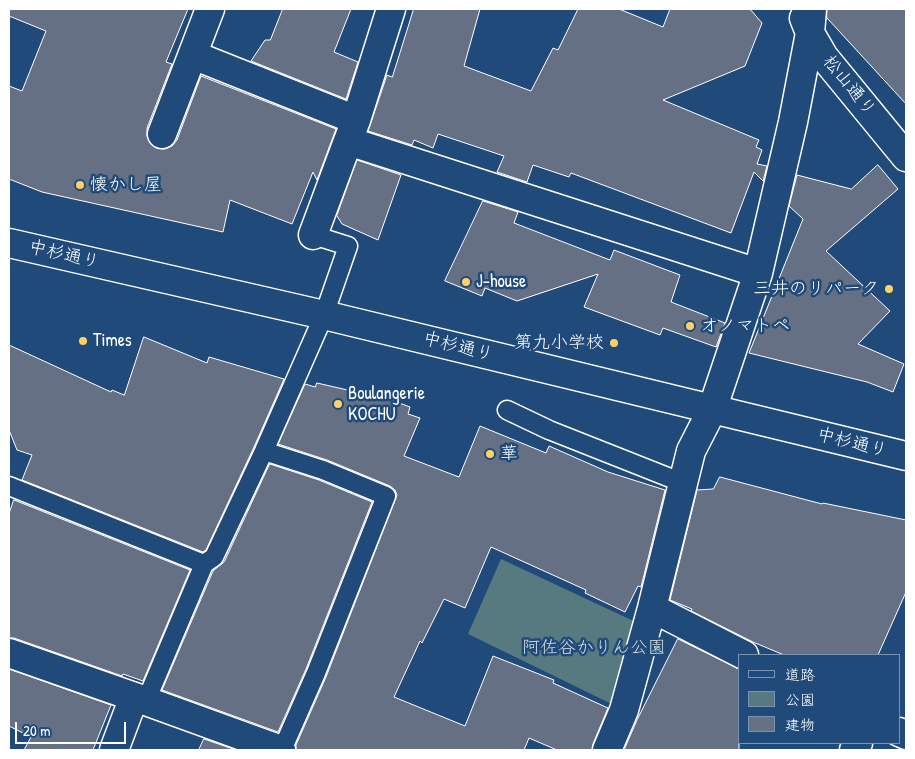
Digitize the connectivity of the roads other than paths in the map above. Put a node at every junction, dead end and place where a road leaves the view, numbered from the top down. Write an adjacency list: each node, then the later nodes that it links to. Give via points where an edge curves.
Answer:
1 (210, 9): 4 (street)
2 (391, 9): 5 (street)
3 (807, 17): 7 (street, 松山通り, via 824,57); 10 (street, via 793,122)
4 (193, 56): 5 (street); 6 (street)
5 (352, 131): 8 (street); 10 (street)
6 (162, 134)
7 (906, 157)
8 (313, 235): 11 (lane, via 348,246)
9 (9, 243): 11 (street, 中杉通り)
10 (758, 273): 13 (street)
11 (324, 315): 13 (street, 中杉通り); 14 (lane)
12 (507, 410): 16 (lane)
13 (712, 410): 15 (street, 中杉通り); 16 (street, via 691,451)
14 (264, 451): 18 (lane, via 214,557); 24 (lane, via 323,470 386,496)
15 (906, 456)
16 (682, 483): 19 (street)
17 (9, 486): 18 (lane)
18 (204, 564): 22 (lane)
19 (652, 608): 21 (street); 25 (street, via 624,710)
20 (9, 653): 22 (street)
21 (742, 654)
22 (140, 699): 23 (street); 24 (street)
23 (114, 750)
24 (282, 750)
25 (607, 750)

